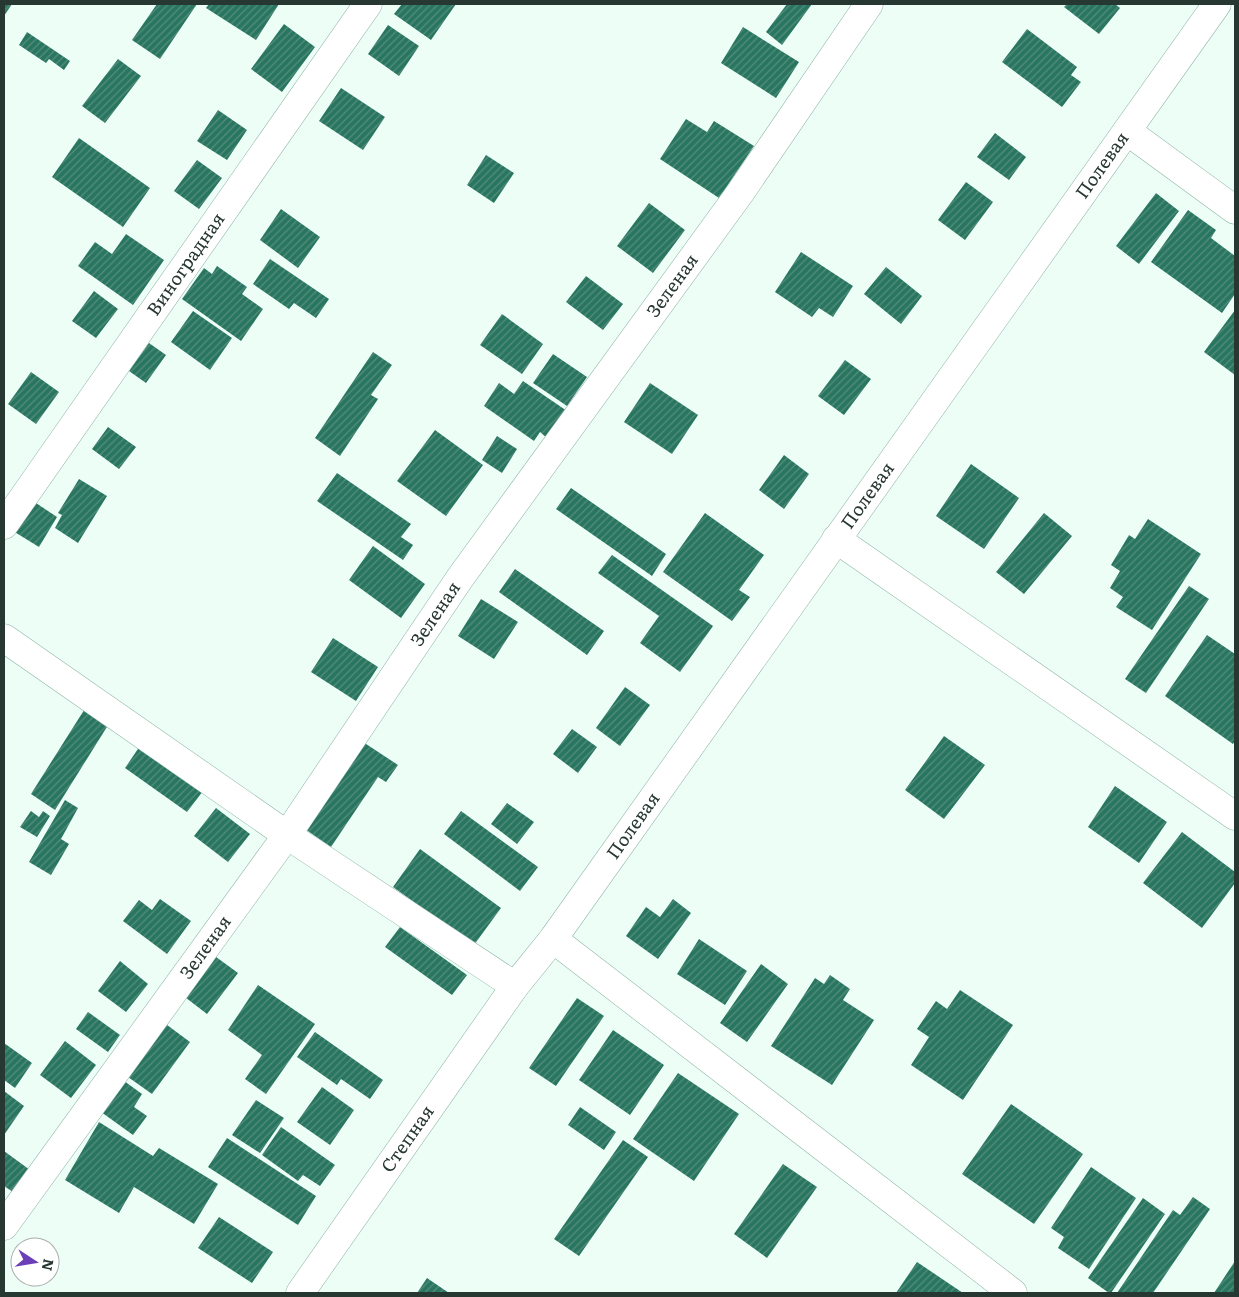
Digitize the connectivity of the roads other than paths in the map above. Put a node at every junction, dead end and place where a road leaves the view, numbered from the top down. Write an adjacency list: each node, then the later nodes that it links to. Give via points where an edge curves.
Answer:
1 (368, 4): 6 (street, Виноградная)
2 (869, 4): 10 (street, Зеленая, via 740,193 460,578)
3 (1217, 4): 4 (street, Полевая)
4 (1127, 131): 5 (street); 7 (street, Полевая)
5 (1235, 210)
6 (4, 525)
7 (836, 539): 9 (street); 11 (street, Полевая)
8 (4, 638): 10 (street)
9 (1235, 816)
10 (287, 835): 12 (street); 13 (street, Зеленая)
11 (553, 939): 12 (street, Полевая); 15 (street)
12 (515, 986): 14 (street, Степная)
13 (4, 1226)
14 (300, 1293)
15 (1013, 1293)

